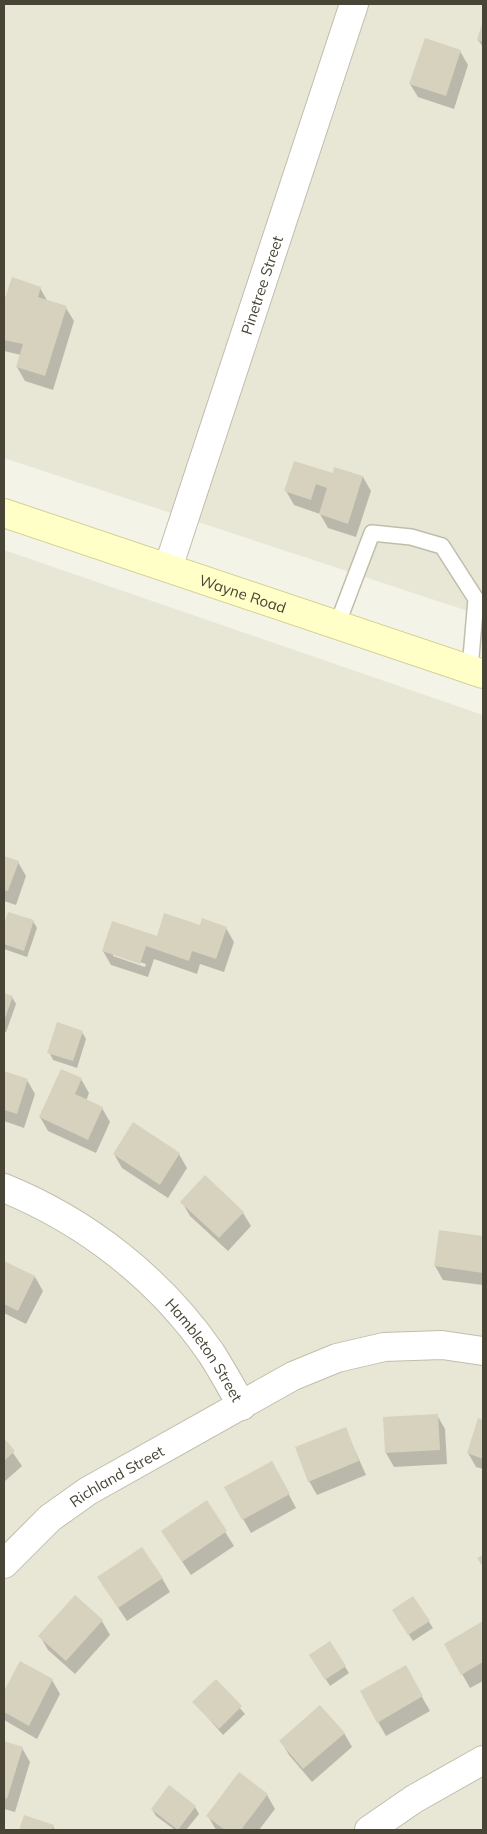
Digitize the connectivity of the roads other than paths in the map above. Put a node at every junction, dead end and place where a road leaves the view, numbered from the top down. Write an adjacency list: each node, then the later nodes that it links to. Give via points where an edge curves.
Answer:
1 (354, 4): 3 (street, Pinetree Street)
2 (4, 513): 3 (main road, Wayne Road)
3 (168, 568): 4 (main road, Wayne Road)
4 (337, 624): 5 (main road, Wayne Road); 5 (lane, via 372,533 411,537 442,546 476,599)
5 (477, 672)
6 (4, 1188): 8 (street, Hambleton Street, via 68,1220 119,1254 147,1278 211,1353)
7 (483, 1351): 8 (street, Hambleton Street, via 442,1345 375,1349 337,1358 292,1376)
8 (242, 1406): 9 (street, Richland Street, via 88,1491 50,1518)
9 (4, 1564)
10 (483, 1760): 11 (street, via 414,1799)
11 (369, 1830)

